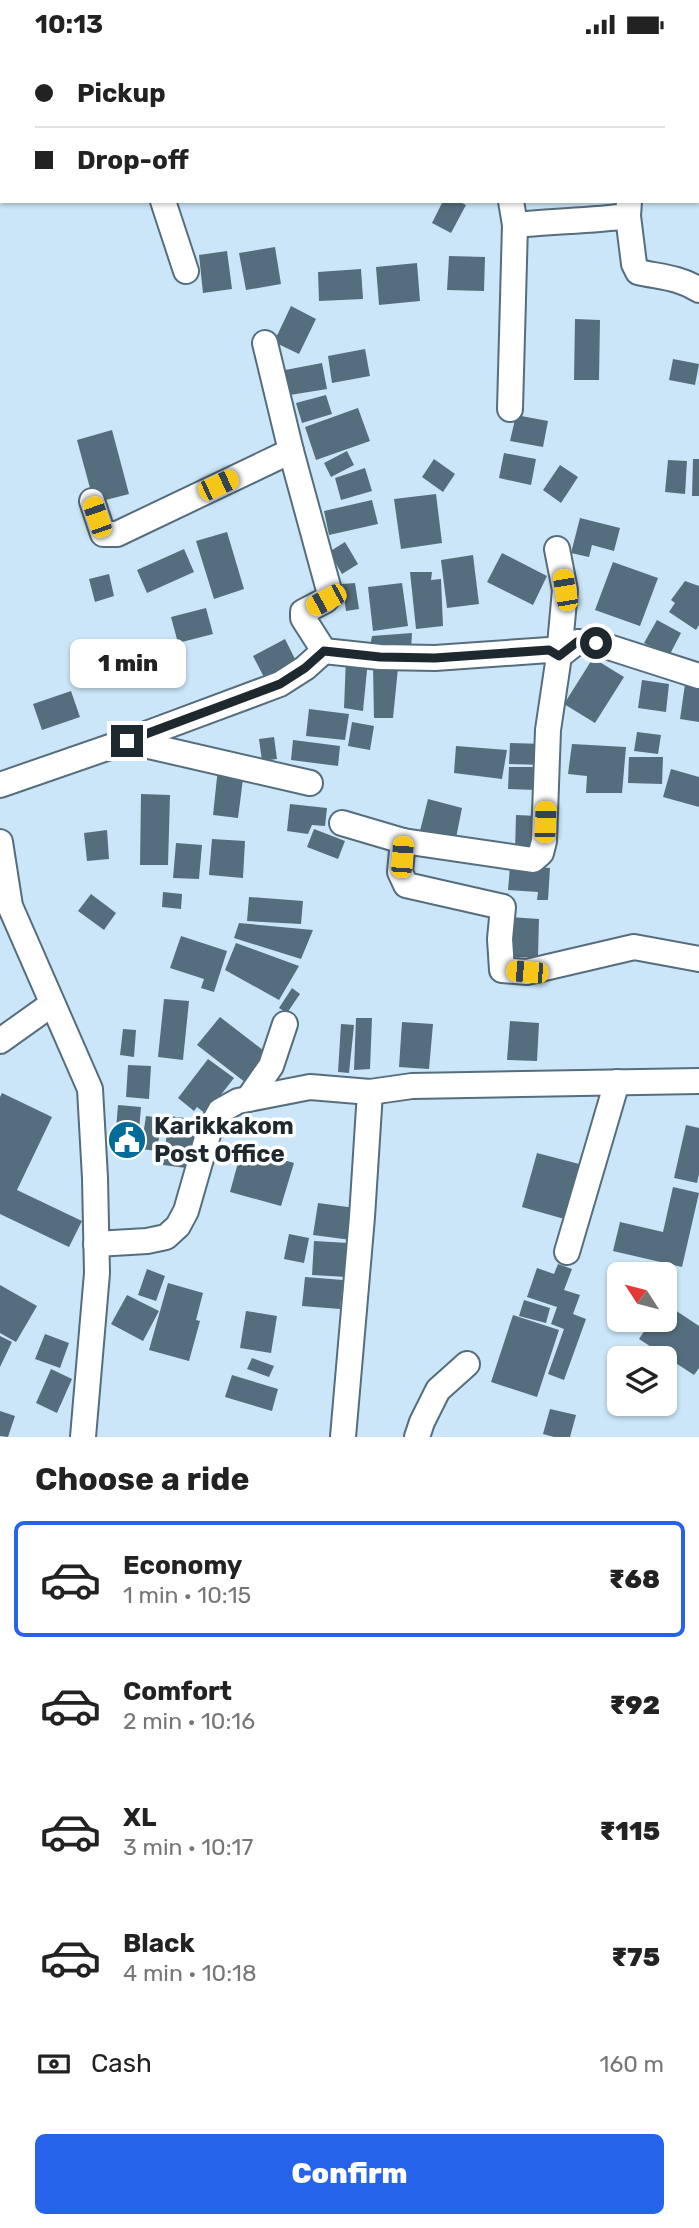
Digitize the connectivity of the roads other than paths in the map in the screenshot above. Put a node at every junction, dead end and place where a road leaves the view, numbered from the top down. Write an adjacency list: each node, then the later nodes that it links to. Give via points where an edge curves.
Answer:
1 (164, 203): 4 (street)
2 (628, 208): 3 (street, via 593,221 547,222); 5 (street, via 638,272 670,276)
3 (513, 213): 7 (street)
4 (186, 271)
5 (699, 289)
6 (265, 343): 8 (street)
7 (510, 409)
8 (291, 451): 9 (street, via 117,534 103,534); 11 (street, via 330,594 303,612 303,618)
9 (92, 501)
10 (557, 549): 12 (street, via 565,590)
11 (324, 651): 12 (street, via 435,658 549,650); 14 (street, via 280,684)
12 (559, 656): 13 (street, via 577,642 596,643); 18 (street, via 548,730 541,853 533,860 521,859)
13 (699, 676)
14 (127, 741): 15 (street); 16 (street)
15 (310, 783)
16 (0, 785)
17 (342, 823): 18 (street)
18 (403, 841): 20 (street, via 400,872 406,885 503,907 502,970 527,972 634,947)
19 (0, 842): 21 (street, via 10,906)
20 (699, 959)
21 (52, 1004): 23 (street); 28 (street, via 90,1089)
22 (285, 1024): 27 (street, via 271,1066)
23 (0, 1041)
24 (699, 1081): 25 (street)
25 (617, 1082): 26 (street, via 412,1086); 29 (street)
26 (370, 1092): 27 (street, via 310,1087); 32 (street)
27 (248, 1099): 28 (street, via 220,1111 178,1226 166,1237)
28 (96, 1244): 31 (street)
29 (567, 1252)
30 (467, 1364): 33 (street, via 438,1389)
31 (83, 1437)
32 (343, 1437)
33 (417, 1437)

